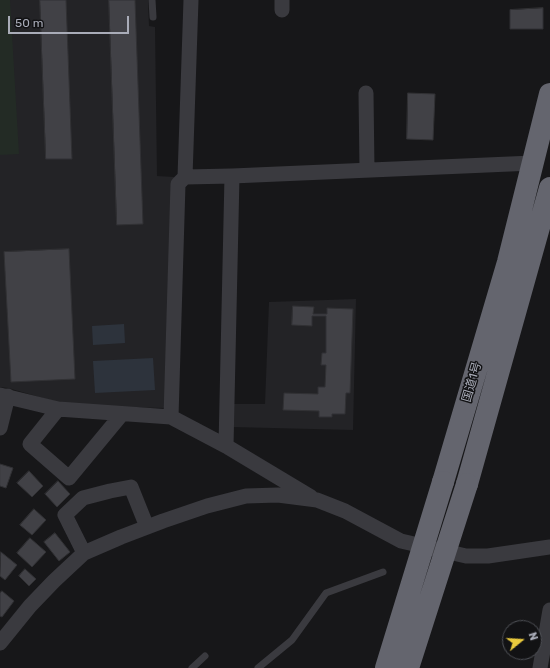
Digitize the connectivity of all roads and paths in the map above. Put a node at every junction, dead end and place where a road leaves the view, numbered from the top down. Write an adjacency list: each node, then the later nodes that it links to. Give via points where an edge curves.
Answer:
1 (152, 0): 3 (lane)
2 (191, 0): 9 (street)
3 (153, 17)
4 (366, 93): 7 (street)
5 (550, 94): 6 (highway, 国道1号)
6 (533, 163): 7 (street); 27 (highway, 国道1号, bridge, via 508,262)
7 (367, 170): 8 (street)
8 (232, 176): 9 (street); 16 (street)
9 (185, 177): 14 (street, via 178,184)
10 (550, 188): 28 (highway, 国道1号, bridge, via 467,484)
11 (4, 396): 12 (street); 15 (street)
12 (58, 409): 13 (street); 13 (street, via 30,444 69,478)
13 (122, 414): 14 (street)
14 (171, 417): 16 (street)
15 (0, 428)
16 (226, 446): 17 (street)
17 (317, 500): 18 (street, via 278,495 246,496); 19 (street, via 345,511 401,541 466,556 488,556)
18 (147, 526): 20 (street); 20 (street, via 131,487 83,498 65,515)
19 (550, 547)
20 (84, 553): 23 (street, via 30,606)
21 (383, 572): 26 (lane, via 326,593 292,640)
22 (550, 610): 29 (street)
23 (0, 643)
24 (206, 656): 25 (lane)
25 (192, 668)
26 (258, 668)
27 (386, 668)
28 (408, 668)
29 (540, 668)

